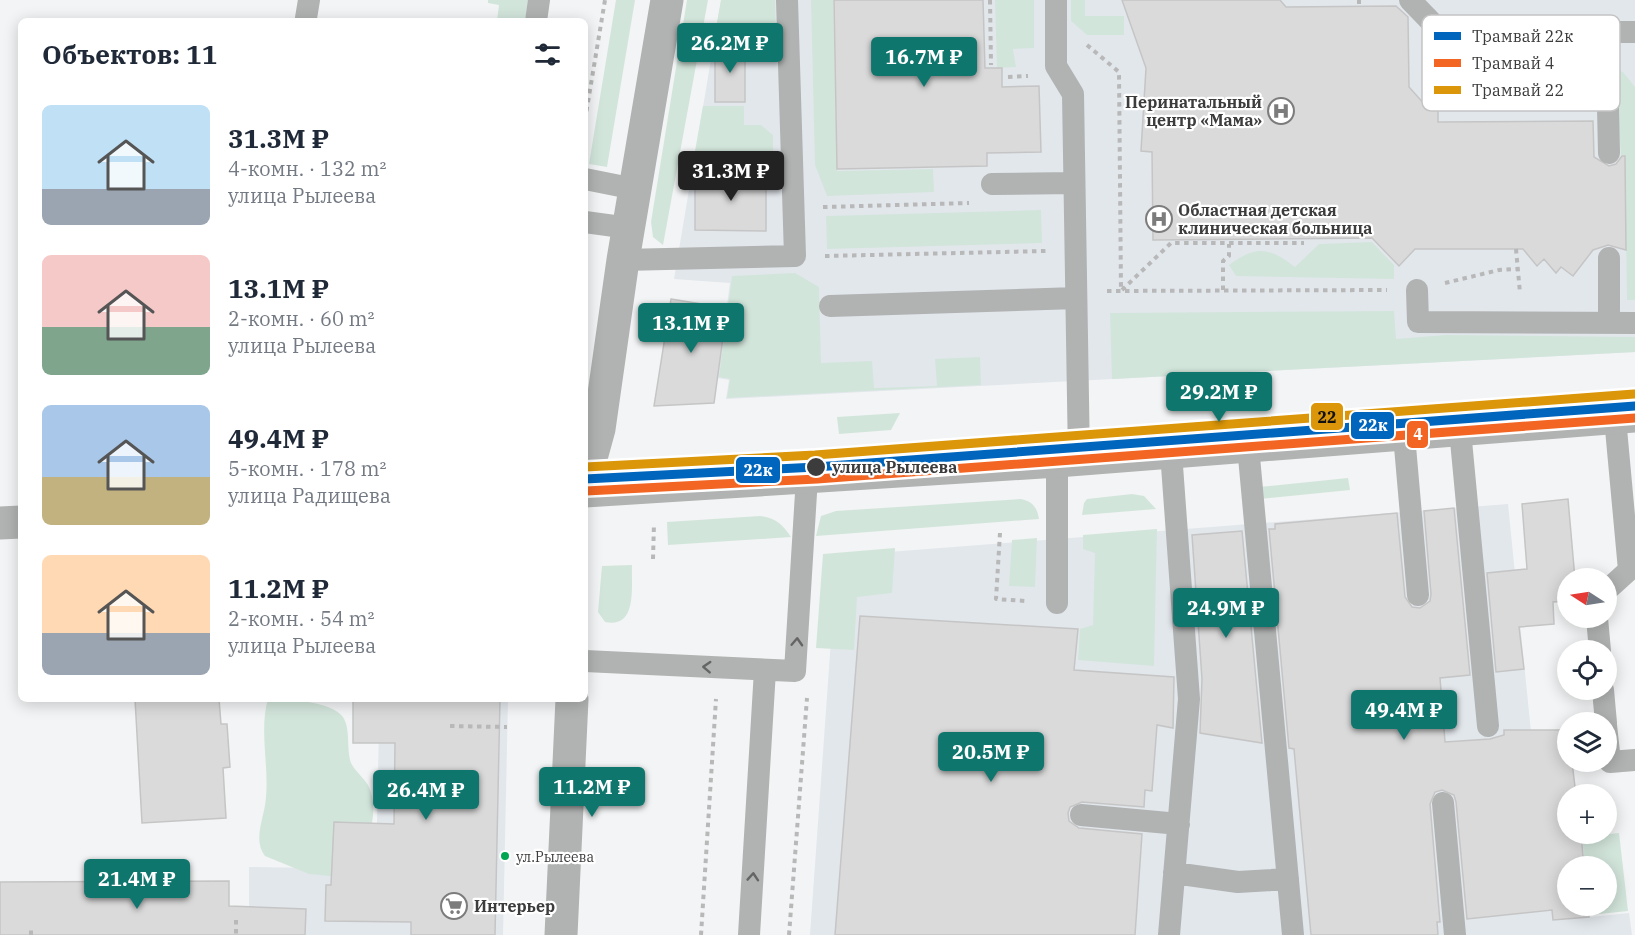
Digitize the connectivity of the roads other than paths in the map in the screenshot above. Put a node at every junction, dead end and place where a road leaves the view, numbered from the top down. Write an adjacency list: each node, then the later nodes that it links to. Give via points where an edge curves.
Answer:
1 (539, 0): 7 (lane)
2 (667, 0): 12 (street)
3 (787, 0): 17 (lane, via 795,256)
4 (1056, 0): 11 (lane, via 1056,66 1073,94)
5 (1410, 0): 6 (lane)
6 (1425, 15)
7 (536, 18)
8 (1608, 111): 9 (lane)
9 (1609, 153)
10 (588, 180): 12 (lane)
11 (1074, 183): 13 (lane); 19 (lane)
12 (635, 189): 15 (street)
13 (986, 194)
14 (588, 222): 15 (lane)
15 (629, 228): 17 (street)
16 (1609, 258): 21 (lane)
17 (623, 260): 23 (street)
18 (1417, 290): 21 (lane, via 1418,322)
19 (1076, 295): 20 (lane); 30 (lane)
20 (830, 306)
21 (1609, 323): 22 (lane)
22 (1635, 323)
23 (594, 409): 29 (street)
24 (1625, 417): 25 (street); 35 (lane, via 1629,570)
25 (1460, 430): 26 (street); 41 (lane)
26 (1404, 435): 27 (street); 36 (lane)
27 (1248, 446): 28 (street); 48 (lane)
28 (1172, 452): 30 (street); 46 (lane, via 1189,699)
29 (588, 456)
30 (1068, 460): 31 (street); 37 (lane)
31 (807, 477): 32 (street); 39 (lane, one-way to 31, via 795,671)
32 (588, 491)
33 (18, 522): 34 (street)
34 (0, 524)
35 (1617, 581)
36 (1418, 595)
37 (1057, 603)
38 (588, 661): 39 (lane, one-way to 38)
39 (765, 670): 50 (lane, one-way to 39)
40 (572, 702): 49 (street)
41 (1488, 726)
42 (1635, 760): 43 (lane)
43 (1617, 761)
44 (1443, 803): 53 (lane)
45 (1081, 815): 46 (lane)
46 (1179, 824): 47 (lane)
47 (1174, 873): 48 (lane, via 1238,882); 51 (lane)
48 (1288, 879): 52 (lane)
49 (561, 935)
50 (749, 935)
51 (1169, 935)
52 (1293, 935)
53 (1455, 935)

